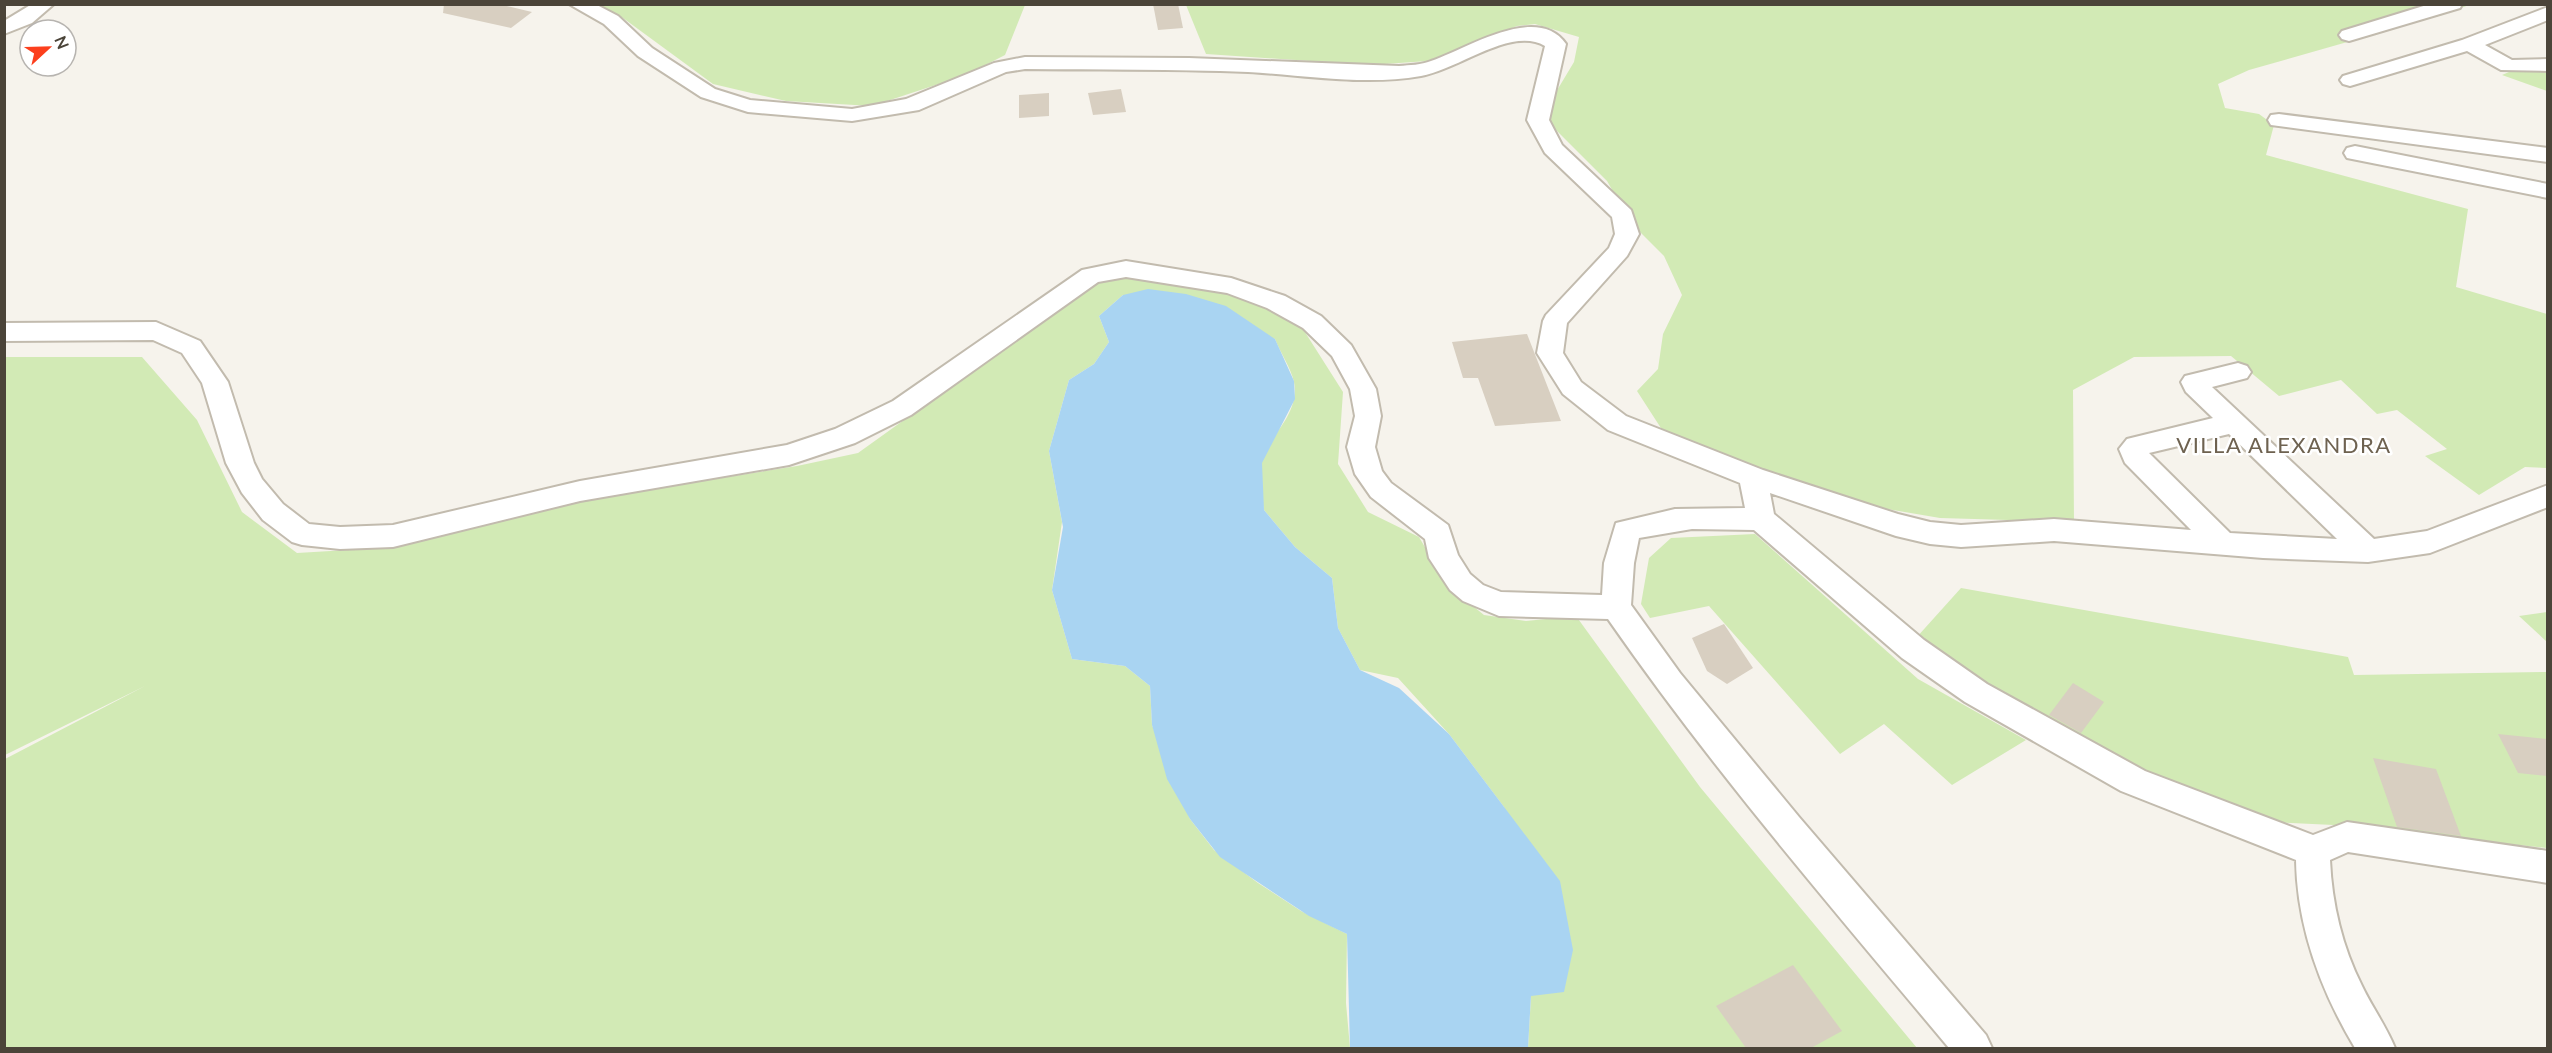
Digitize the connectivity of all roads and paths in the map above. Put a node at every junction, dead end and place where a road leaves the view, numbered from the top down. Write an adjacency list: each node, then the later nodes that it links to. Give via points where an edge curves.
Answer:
1 (45, 4): 5 (street)
2 (578, 4): 17 (street, via 610,20 645,52 708,93 748,106 852,115 911,105 1001,67 1025,63 1241,66 1369,73 1422,70 1507,36 1526,32 1546,35 1556,44 1538,120 1553,148 1623,215 1627,234 1619,251 1555,321 1550,353 1572,388 1617,423)
3 (2453, 4): 6 (street)
4 (2547, 13): 7 (street)
5 (4, 28)
6 (2349, 35)
7 (2469, 44): 8 (street, via 2508,66); 9 (street)
8 (2547, 66)
9 (2350, 80)
10 (2279, 120): 12 (street)
11 (2355, 153): 13 (street)
12 (2547, 155)
13 (2547, 191)
14 (4, 332): 22 (street, via 156,331 191,346 215,382 240,463 273,512 302,534 340,538 393,536 580,490 789,455 845,436 902,408 1091,276 1126,269 1156,273 1231,286 1276,302 1312,322 1342,351 1363,389 1368,416 1361,447 1369,474 1381,490 1438,533 1444,558 1473,593 1499,604)
15 (2238, 372): 16 (street, via 2194,382)
16 (2234, 423): 20 (street, via 2133,449 2135,456); 21 (street)
17 (1753, 477): 19 (street); 20 (street, via 1930,533 1961,536 2054,530)
18 (2547, 495): 21 (street, via 2430,542)
19 (1761, 519): 22 (street, via 1654,521 1626,531); 23 (street, via 1913,649 1976,693 2133,781)
20 (2220, 541): 21 (street, via 2263,547)
21 (2368, 551)
22 (1616, 607): 25 (street, via 1699,719)
23 (2313, 851): 24 (street, via 2347,837); 26 (street, via 2316,903 2335,968)
24 (2547, 867)
25 (1973, 1048)
26 (2376, 1048)

